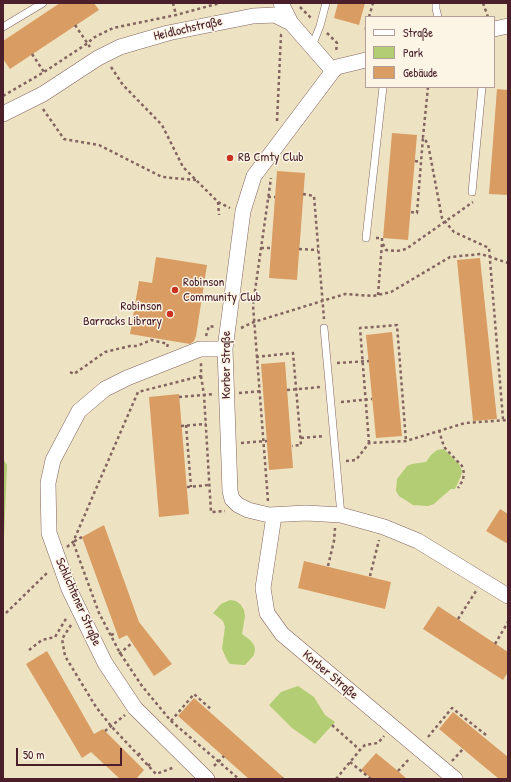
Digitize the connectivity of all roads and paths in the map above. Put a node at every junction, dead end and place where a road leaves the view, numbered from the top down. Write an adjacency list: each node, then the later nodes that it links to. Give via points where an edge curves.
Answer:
1 (43, 3): 15 (lane)
2 (173, 3): 8 (path)
3 (282, 3): 12 (street)
4 (326, 3): 17 (lane)
5 (373, 3): 9 (path)
6 (436, 3): 10 (lane)
7 (483, 3): 11 (path)
8 (176, 15)
9 (369, 16)
10 (438, 16)
11 (488, 16)
12 (291, 23): 17 (street, Heidlochstraße); 19 (street, Heidlochstraße, via 275,16 253,16 148,38 120,47)
13 (75, 26): 19 (path)
14 (508, 26): 16 (street)
15 (3, 27)
16 (495, 29)
17 (312, 47): 21 (street, Heidlochstraße)
18 (32, 54): 22 (path)
19 (98, 58): 27 (street, Heidlochstraße); 32 (path, via 104,68 109,64 123,85 162,125 182,167)
20 (365, 60): 21 (street, via 337,67)
21 (333, 71): 39 (street, Korber Straße, via 254,176)
22 (44, 72)
23 (21, 86): 27 (path)
24 (383, 88): 43 (lane)
25 (428, 88): 29 (path)
26 (482, 88): 33 (lane)
27 (30, 101): 28 (street, Heidlochstraße); 32 (path, via 36,110 41,107 64,139 98,145 162,177)
28 (3, 114)
29 (423, 137): 31 (path); 42 (path, via 428,144 442,218)
30 (415, 161): 31 (path)
31 (421, 162): 40 (path, via 417,213)
32 (196, 180): 38 (path)
33 (472, 192)
34 (303, 194): 48 (path, via 314,196)
35 (268, 197): 36 (path)
36 (275, 197)
37 (474, 201): 42 (path)
38 (218, 202): 39 (path, via 236,211); 41 (path)
39 (243, 211): 53 (street, Korber Straße)
40 (411, 212)
41 (219, 215)
42 (445, 222): 44 (path, via 406,249 386,250); 49 (path, via 454,232 489,248)
43 (366, 238): 44 (path, via 382,238)
44 (382, 242): 51 (path)
45 (261, 248): 46 (path)
46 (272, 248)
47 (299, 249): 48 (path)
48 (318, 250): 52 (path)
49 (489, 256): 50 (path); 51 (path, via 481,254 450,257 391,292); 73 (path)
50 (508, 263)
51 (378, 295): 52 (path, via 345,294)
52 (322, 302): 53 (path, via 254,322 237,330); 54 (path)
53 (227, 328): 56 (street, Korber Straße); 57 (path, via 209,326)
54 (324, 328): 60 (lane)
55 (151, 340): 61 (path, via 137,346 105,352 74,374)
56 (225, 349): 57 (street, Schlichtener Straße); 67 (street, Korber Straße)
57 (200, 350): 62 (path); 97 (street, Schlichtener Straße, via 121,380 105,389 79,411 53,460 48,483 49,533)
58 (362, 361): 59 (path); 60 (path); 71 (path); 82 (path, via 360,328 397,325)
59 (369, 361)
60 (328, 364): 63 (lane)
61 (70, 372)
62 (201, 376): 68 (path); 96 (path, via 138,392)
63 (330, 386): 64 (path); 72 (lane)
64 (296, 389): 65 (path); 66 (path, via 293,353 256,357); 80 (path)
65 (287, 390)
66 (261, 391): 67 (path); 81 (path)
67 (227, 393): 68 (path); 84 (street, Korber Straße)
68 (204, 395): 69 (path); 75 (path)
69 (179, 397)
70 (372, 399): 71 (path)
71 (366, 400): 72 (path); 83 (path)
72 (331, 403): 79 (lane)
73 (503, 419): 74 (path); 78 (path, via 465,422)
74 (508, 420)
75 (206, 424): 76 (path); 87 (path)
76 (186, 425): 77 (path); 89 (path)
77 (181, 426)
78 (439, 430): 82 (path); 90 (path, via 445,448 462,466 463,480)
79 (334, 435): 80 (path); 86 (lane)
80 (301, 438): 85 (path, via 301,446)
81 (265, 441): 84 (path); 93 (path)
82 (406, 441): 83 (path)
83 (369, 443): 86 (path, via 356,460)
84 (229, 444): 91 (street, Korber Straße, via 230,491 232,499)
85 (292, 446)
86 (337, 462): 92 (lane)
87 (209, 485): 89 (path); 91 (path, via 211,512 230,511)
88 (187, 487): 89 (path)
89 (192, 487)
90 (458, 488)
91 (238, 505): 93 (street)
92 (339, 515): 93 (street); 94 (street); 98 (path)
93 (271, 516): 120 (street, Korber Straße, via 263,588 267,613 282,634)
94 (384, 527): 99 (path); 100 (street, via 418,541)
95 (82, 537): 96 (path)
96 (73, 542): 97 (path, via 62,552); 107 (path, via 99,613)
97 (59, 561): 102 (street, Schlichtener Straße); 103 (path)
98 (328, 566)
99 (370, 576)
100 (483, 580): 101 (street); 104 (path)
101 (508, 596)
102 (77, 607): 108 (path); 109 (path); 114 (street, Schlichtener Straße)
103 (6, 613)
104 (458, 619)
105 (508, 622): 111 (path)
106 (116, 633): 107 (path)
107 (111, 635): 113 (path)
108 (55, 636): 109 (path); 112 (path, via 42,640)
109 (62, 639): 119 (path, via 65,656)
110 (132, 643): 113 (path)
111 (495, 644)
112 (29, 650)
113 (120, 653): 114 (path); 116 (path)
114 (105, 663): 128 (street, Schlichtener Straße, via 135,708)
115 (212, 710): 116 (path, via 194,694)
116 (171, 721): 133 (path)
117 (114, 723): 119 (path)
118 (332, 725): 124 (path)
119 (111, 726): 121 (path); 126 (path)
120 (392, 726): 123 (street, Korber Straße); 124 (path, via 378,743 365,745)
121 (105, 731)
122 (486, 735): 123 (path, via 452,708)
123 (418, 748): 131 (path); 136 (street, Korber Straße)
124 (360, 750): 129 (path)
125 (142, 752): 126 (path)
126 (138, 756): 130 (path)
127 (152, 762): 130 (path)
128 (190, 762): 130 (path, via 156,774); 132 (street, Schlichtener Straße)
129 (350, 762): 134 (path); 135 (path)
130 (148, 766)
131 (398, 771)
132 (207, 779)
133 (239, 779)
134 (336, 779)
135 (371, 779)
136 (455, 779)

